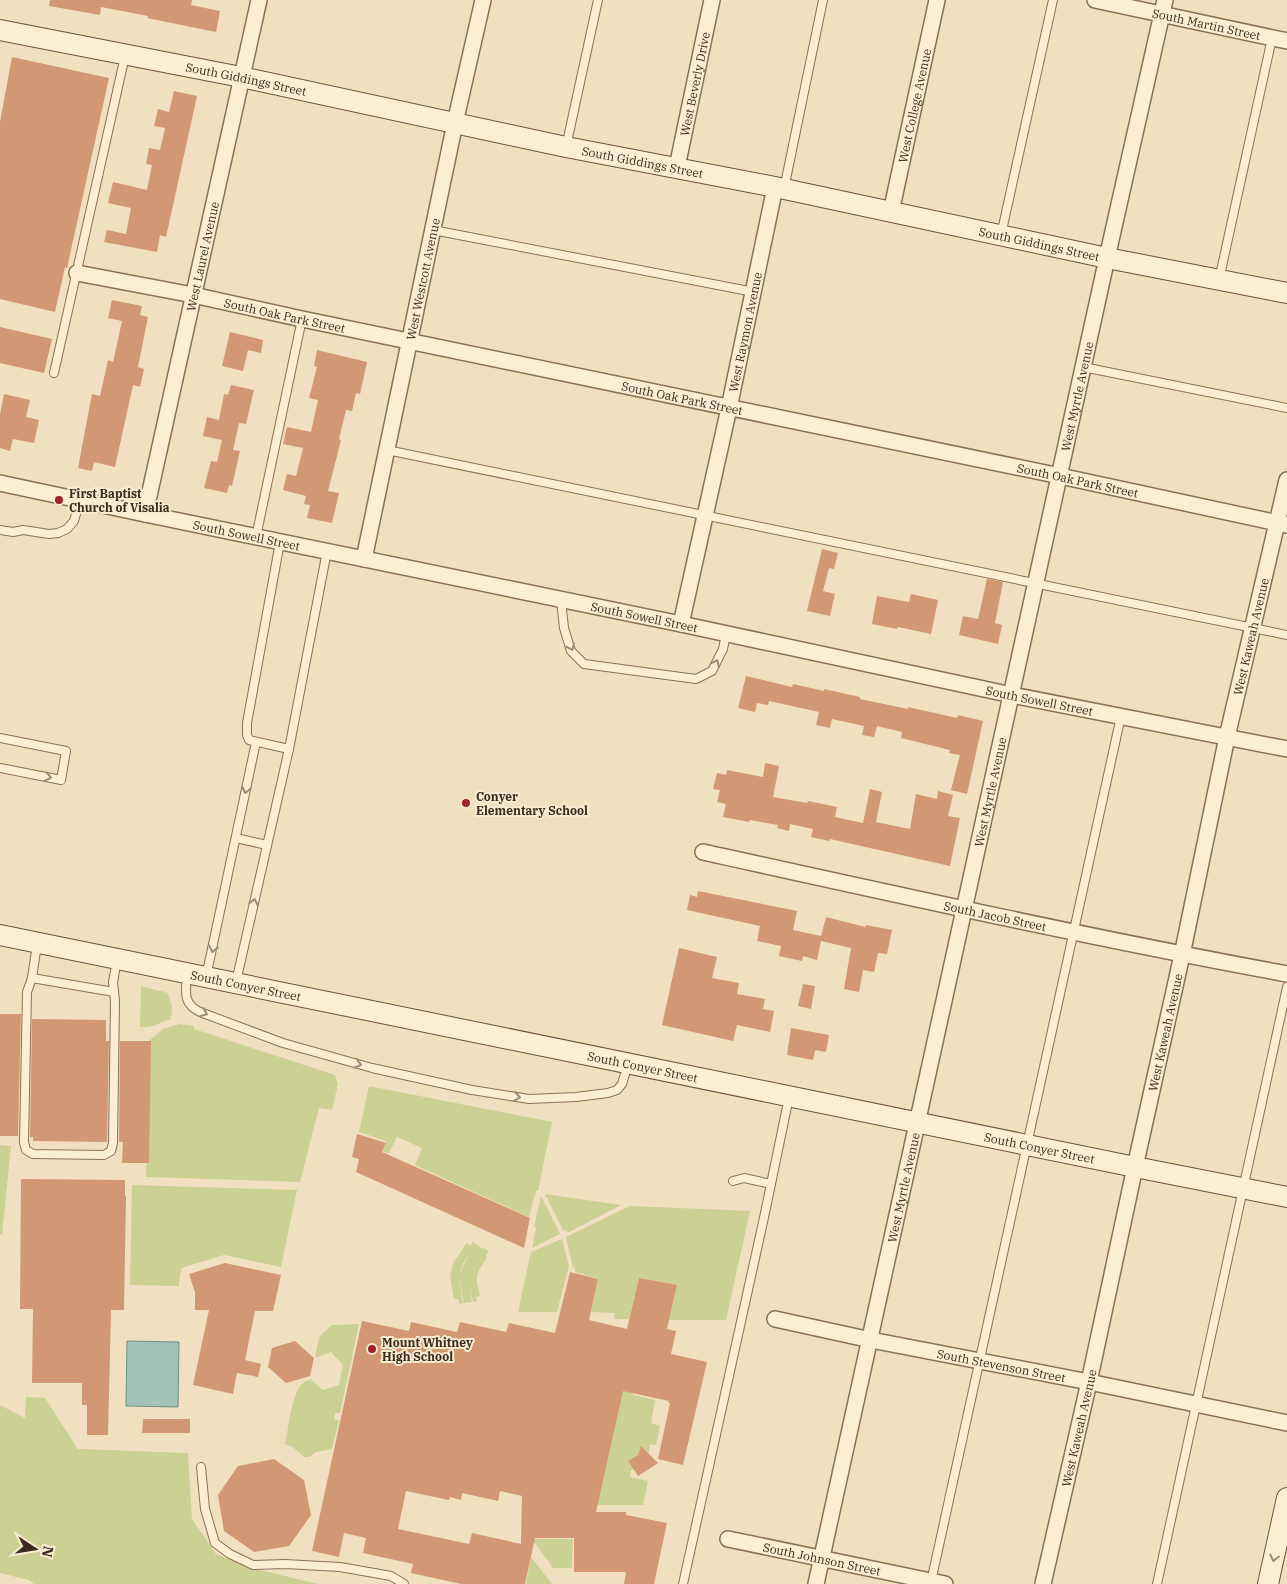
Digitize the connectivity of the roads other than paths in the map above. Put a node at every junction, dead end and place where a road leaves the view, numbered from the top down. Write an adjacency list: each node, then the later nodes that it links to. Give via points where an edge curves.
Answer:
1 (258, 0): 13 (street, West Laurel Avenue)
2 (483, 0): 14 (street, West Westcott Avenue)
3 (598, 0): 15 (lane)
4 (712, 0): 16 (street, West Beverly Drive)
5 (823, 0): 17 (lane)
6 (937, 0): 18 (street, West College Avenue)
7 (1053, 0): 20 (lane)
8 (1095, 0): 9 (street, South Martin Street)
9 (1164, 7): 11 (street, South Martin Street); 21 (street, West Myrtle Avenue)
10 (0, 30): 12 (street, South Giddings Street)
11 (1280, 40): 23 (lane)
12 (125, 54): 13 (street, South Giddings Street); 22 (lane)
13 (241, 76): 14 (street, South Giddings Street); 26 (street, West Laurel Avenue)
14 (456, 123): 15 (street, South Giddings Street); 19 (street, West Westcott Avenue)
15 (566, 146): 16 (street, South Giddings Street)
16 (677, 168): 17 (street, South Giddings Street)
17 (780, 188): 18 (street, South Giddings Street); 24 (street, West Raymon Avenue)
18 (891, 212): 20 (street, South Giddings Street)
19 (433, 230): 24 (lane); 28 (street, West Westcott Avenue)
20 (1000, 235): 21 (street, South Giddings Street)
21 (1107, 258): 23 (street, South Giddings Street); 29 (street, West Myrtle Avenue)
22 (77, 273): 26 (street, South Oak Park Street); 30 (lane)
23 (1218, 280): 25 (street, South Giddings Street)
24 (754, 292): 31 (street, West Raymon Avenue)
25 (1287, 292)
26 (193, 295): 27 (street, South Oak Park Street); 38 (street, West Laurel Avenue)
27 (302, 320): 28 (street, South Oak Park Street); 42 (lane)
28 (410, 341): 31 (street, South Oak Park Street); 33 (street, West Westcott Avenue)
29 (1083, 367): 32 (lane); 34 (street, West Myrtle Avenue)
30 (54, 373)
31 (729, 408): 34 (street, South Oak Park Street); 39 (street, West Raymon Avenue)
32 (1287, 408)
33 (387, 450): 39 (lane); 45 (street, West Westcott Avenue)
34 (1060, 476): 40 (street, South Oak Park Street); 46 (street, West Myrtle Avenue)
35 (1287, 480): 40 (street, West Kaweah Avenue)
36 (0, 483): 37 (street, South Sowell Street)
37 (80, 500): 38 (street, South Sowell Street); 41 (lane, via 74,521 58,534)
38 (145, 514): 42 (street, South Sowell Street)
39 (705, 515): 46 (lane); 48 (street, West Raymon Avenue)
40 (1283, 524): 49 (street, West Kaweah Avenue)
41 (0, 530)
42 (256, 537): 43 (street, South Sowell Street)
43 (280, 542): 44 (street, South Sowell Street); 56 (lane, via 247,723 249,740)
44 (327, 551): 45 (street, South Sowell Street); 57 (lane)
45 (364, 559): 47 (street, South Sowell Street)
46 (1037, 582): 49 (lane); 52 (street, West Myrtle Avenue)
47 (561, 600): 48 (street, South Sowell Street); 50 (lane, one-way to 50, via 571,652 584,664 696,679 712,671 723,650)
48 (681, 624): 50 (street, South Sowell Street)
49 (1253, 628): 51 (lane); 54 (street, West Kaweah Avenue)
50 (726, 634): 52 (street, South Sowell Street)
51 (1287, 634)
52 (1012, 695): 53 (street, South Sowell Street); 63 (street, West Myrtle Avenue)
53 (1121, 716): 54 (street, South Sowell Street); 64 (lane)
54 (1227, 737): 58 (street, South Sowell Street); 67 (street, West Kaweah Avenue)
55 (0, 738): 59 (lane, one-way to 55, via 61,780 66,752)
56 (256, 742): 57 (lane); 60 (lane, one-way to 60)
57 (289, 749): 61 (lane)
58 (1287, 749)
59 (0, 768)
60 (236, 838): 61 (lane); 70 (lane, one-way to 70)
61 (267, 844): 72 (lane, one-way to 61)
62 (703, 852): 63 (street, South Jacob Street)
63 (964, 910): 64 (street, South Jacob Street); 77 (street, West Myrtle Avenue)
64 (1073, 931): 67 (street, South Jacob Street); 78 (lane)
65 (0, 935): 66 (street, South Conyer Street)
66 (38, 942): 68 (street, South Conyer Street); 71 (lane)
67 (1182, 955): 69 (street, South Jacob Street); 79 (street, West Kaweah Avenue)
68 (117, 959): 70 (street, South Conyer Street); 74 (lane, via 112,982)
69 (1287, 974)
70 (197, 976): 72 (street, South Conyer Street); 75 (lane, one-way to 75, via 186,995 187,1003 200,1012 283,1042 372,1068 472,1090 529,1099 608,1093 622,1084)
71 (32, 978): 74 (lane); 74 (lane, via 27,992 24,1142 26,1150 33,1154 104,1155 111,1151)
72 (236, 984): 75 (street, South Conyer Street)
73 (1287, 987): 82 (lane)
74 (114, 992)
75 (628, 1064): 76 (street, South Conyer Street)
76 (789, 1095): 77 (street, South Conyer Street); 81 (lane)
77 (917, 1122): 78 (street, South Conyer Street); 85 (street, West Myrtle Avenue)
78 (1026, 1145): 79 (street, South Conyer Street); 86 (lane)
79 (1135, 1167): 82 (street, South Conyer Street); 87 (street, West Kaweah Avenue)
80 (733, 1181): 81 (lane, via 744,1178)
81 (771, 1184): 96 (lane)
82 (1244, 1188): 83 (street, South Conyer Street); 88 (lane)
83 (1287, 1197)
84 (774, 1318): 85 (street, South Stevenson Street)
85 (871, 1340): 86 (street, South Stevenson Street); 93 (street, West Myrtle Avenue)
86 (980, 1361): 87 (street, South Stevenson Street); 94 (lane)
87 (1089, 1382): 88 (street, South Stevenson Street); 98 (street, West Kaweah Avenue)
88 (1196, 1404): 89 (street, South Stevenson Street); 99 (lane)
89 (1287, 1423)
90 (201, 1467): 95 (lane, via 205,1509 214,1542 230,1554 252,1565 340,1566 391,1576)
91 (1287, 1498): 100 (street, one-way to 100)
92 (728, 1538): 93 (street, South Johnson Street)
93 (822, 1558): 94 (street, South Johnson Street); 97 (street, West Myrtle Avenue)
94 (935, 1583)
95 (404, 1584)
96 (683, 1584)
97 (816, 1584)
98 (1042, 1584)
99 (1156, 1584)
100 (1268, 1584)

